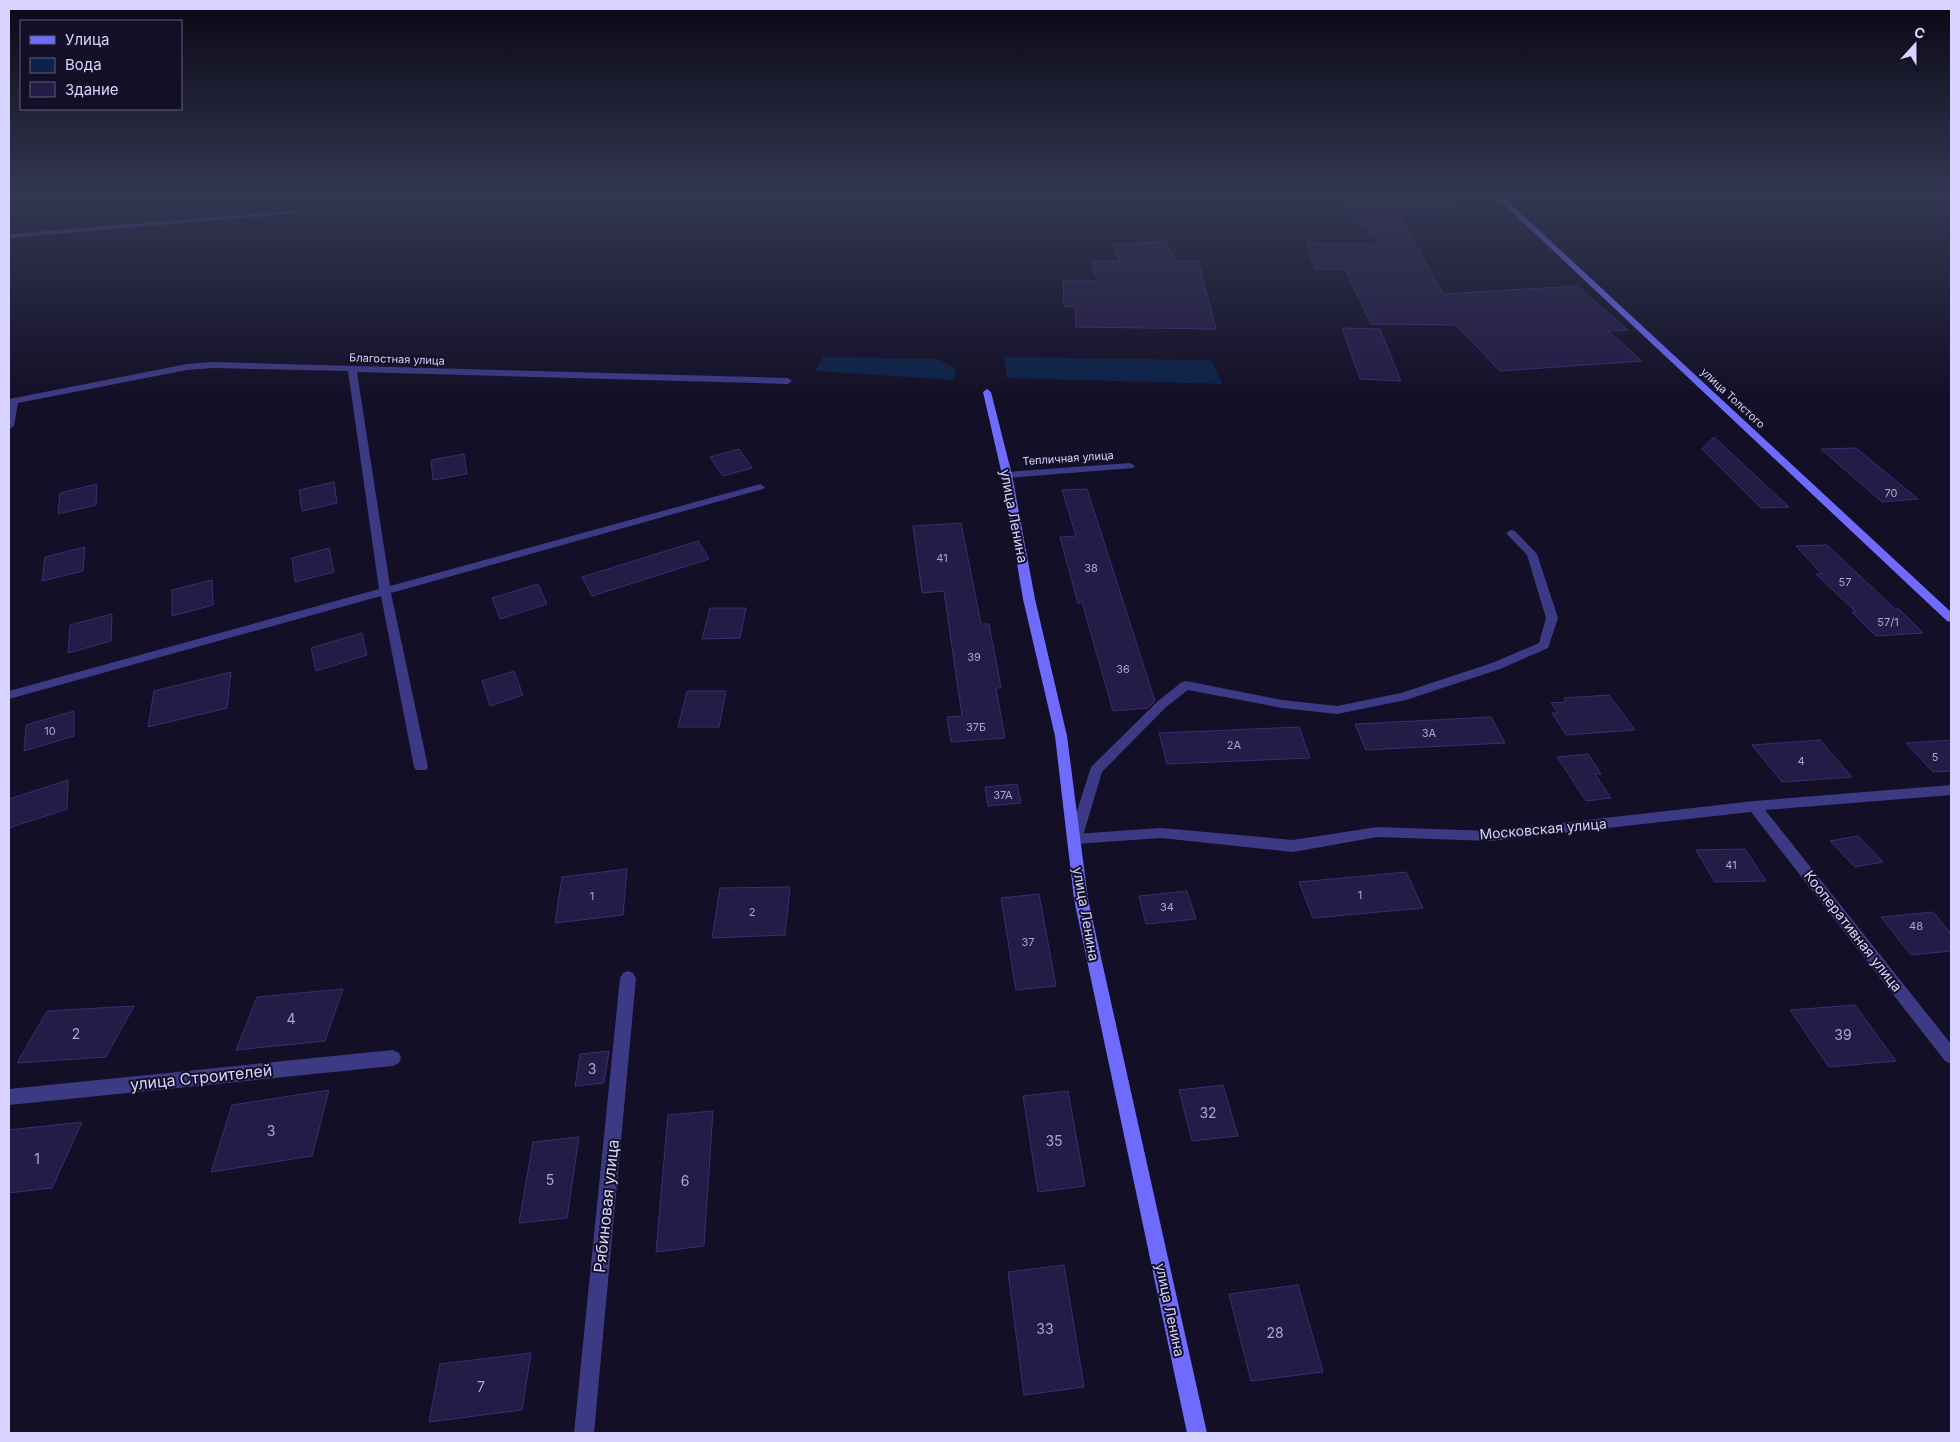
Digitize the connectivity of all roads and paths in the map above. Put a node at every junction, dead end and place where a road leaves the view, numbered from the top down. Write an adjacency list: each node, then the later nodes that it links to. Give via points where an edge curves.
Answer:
1 (1570, 263): 12 (street, улица Толстого)
2 (352, 369): 3 (street, Благостная улица); 5 (street, Благостная улица, via 187,367); 11 (street)
3 (788, 381)
4 (987, 392): 8 (street, улица Ленина)
5 (11, 402): 6 (street)
6 (9, 426)
7 (1130, 466): 8 (street, Тепличная улица)
8 (1007, 474): 17 (street, улица Ленина, via 1060,736)
9 (760, 487): 11 (street)
10 (1511, 533): 17 (street, via 1532,554 1552,618 1544,646 1496,666 1402,697 1337,710 1282,704 1186,685 1162,704 1096,770)
11 (385, 590): 13 (street); 14 (street)
12 (1951, 618)
13 (9, 695)
14 (422, 767)
15 (1951, 790): 16 (street, Московская улица)
16 (1754, 806): 17 (street, Московская улица, via 1491,836 1377,832 1293,846 1161,834); 19 (street, Кооперативная улица)
17 (1075, 840): 23 (street, улица Ленина, via 1083,908)
18 (628, 978): 22 (street, Рябиновая улица)
19 (1951, 1056)
20 (393, 1058): 21 (street, улица Строителей)
21 (9, 1097)
22 (584, 1433)
23 (1197, 1433)

